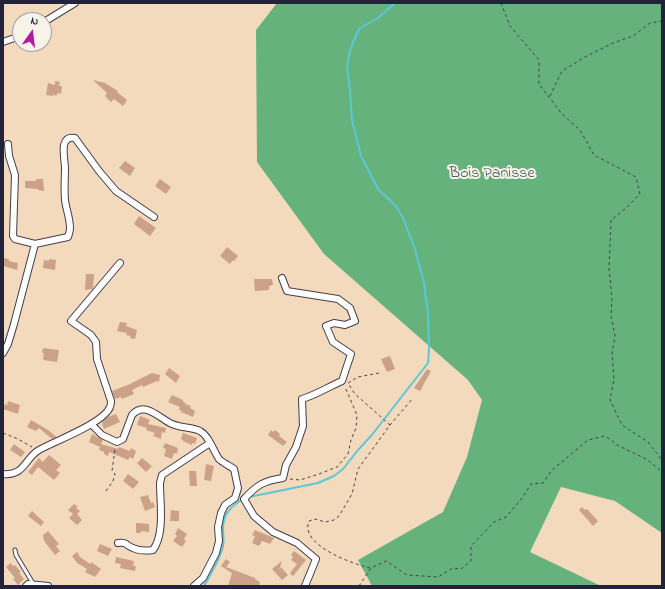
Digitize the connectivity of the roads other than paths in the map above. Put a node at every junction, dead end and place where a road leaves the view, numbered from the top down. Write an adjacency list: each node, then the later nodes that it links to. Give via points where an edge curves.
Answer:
1 (74, 3): 2 (street)
2 (52, 17)
3 (8, 144): 5 (street, via 15,175 13,236 15,239)
4 (154, 217): 5 (street, via 116,191 76,138 72,138 64,144 62,152 70,228 68,237)
5 (35, 244): 8 (street, via 14,324)
6 (120, 263): 9 (street, via 71,321 91,334 96,342 97,359 111,401 106,413)
7 (282, 278): 18 (street, via 287,291 338,299 350,308 355,321 345,325 334,323 326,326 332,342 350,354 342,381 302,399 303,426 283,478 269,480 255,487 244,499 254,516 268,528 297,543 316,559)
8 (3, 353)
9 (91, 424): 10 (street, via 102,435 117,442 123,439 132,415 139,409 146,410 172,424 200,431); 11 (street, via 38,450 16,473)
10 (210, 443): 12 (street, via 162,475 160,533 153,550 136,550 123,542); 17 (street, via 220,460 234,469 238,488 235,498 221,513 216,553 203,578)
11 (3, 474)
12 (118, 543)
13 (15, 550): 14 (lane)
14 (34, 585): 15 (street); 16 (street)
15 (26, 586)
16 (48, 586)
17 (194, 586)
18 (305, 586)

